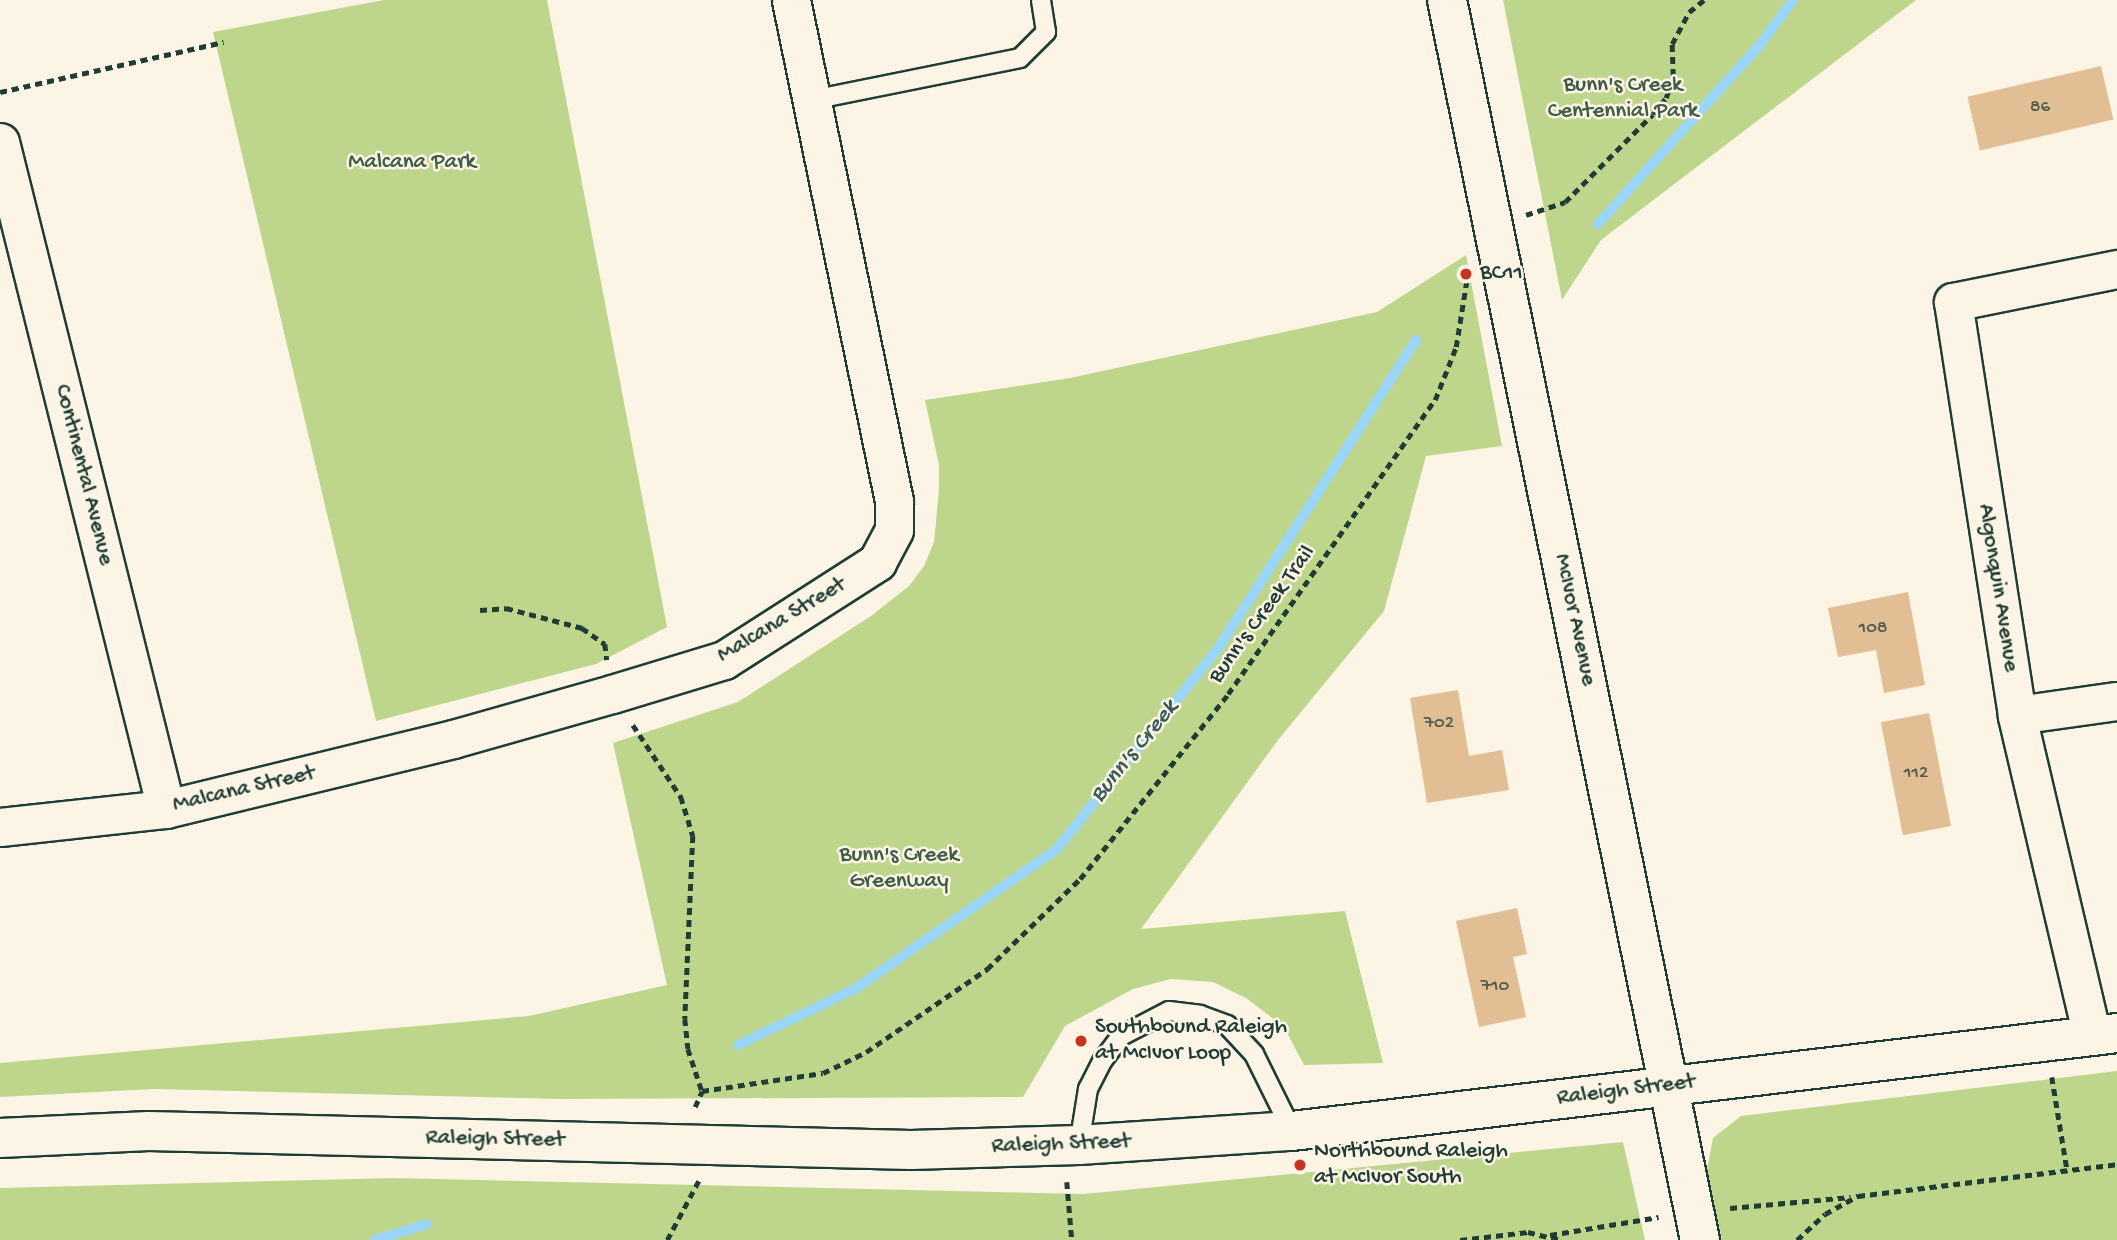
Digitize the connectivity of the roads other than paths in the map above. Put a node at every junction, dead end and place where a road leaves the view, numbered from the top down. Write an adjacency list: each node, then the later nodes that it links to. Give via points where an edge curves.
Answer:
1 (791, 0): 4 (street, Malcana Street)
2 (1041, 0): 4 (lane, via 1046,32 1020,58)
3 (1447, 0): 12 (street, McIvor Avenue)
4 (812, 100): 9 (street, Malcana Street, via 894,501 891,538 877,562 724,660 453,739)
5 (0, 142): 9 (street, Continental Avenue)
6 (2117, 269): 8 (street, Algonquin Avenue, via 1953,302)
7 (2117, 701): 8 (street)
8 (2017, 715): 11 (street, Algonquin Avenue)
9 (166, 809): 10 (street, Malcana Street)
10 (0, 827)
11 (2105, 1034): 12 (street, Raleigh Street)
12 (1669, 1086): 13 (street, Raleigh Street); 16 (street, McIvor Avenue)
13 (1292, 1131): 15 (street, Raleigh Street); 15 (lane, via 1254,1054 1227,1026 1200,1015 1169,1011 1121,1036 1103,1060 1088,1089)
14 (0, 1138): 15 (street, Raleigh Street, via 149,1131 911,1150)
15 (1072, 1146)
16 (1700, 1240)

